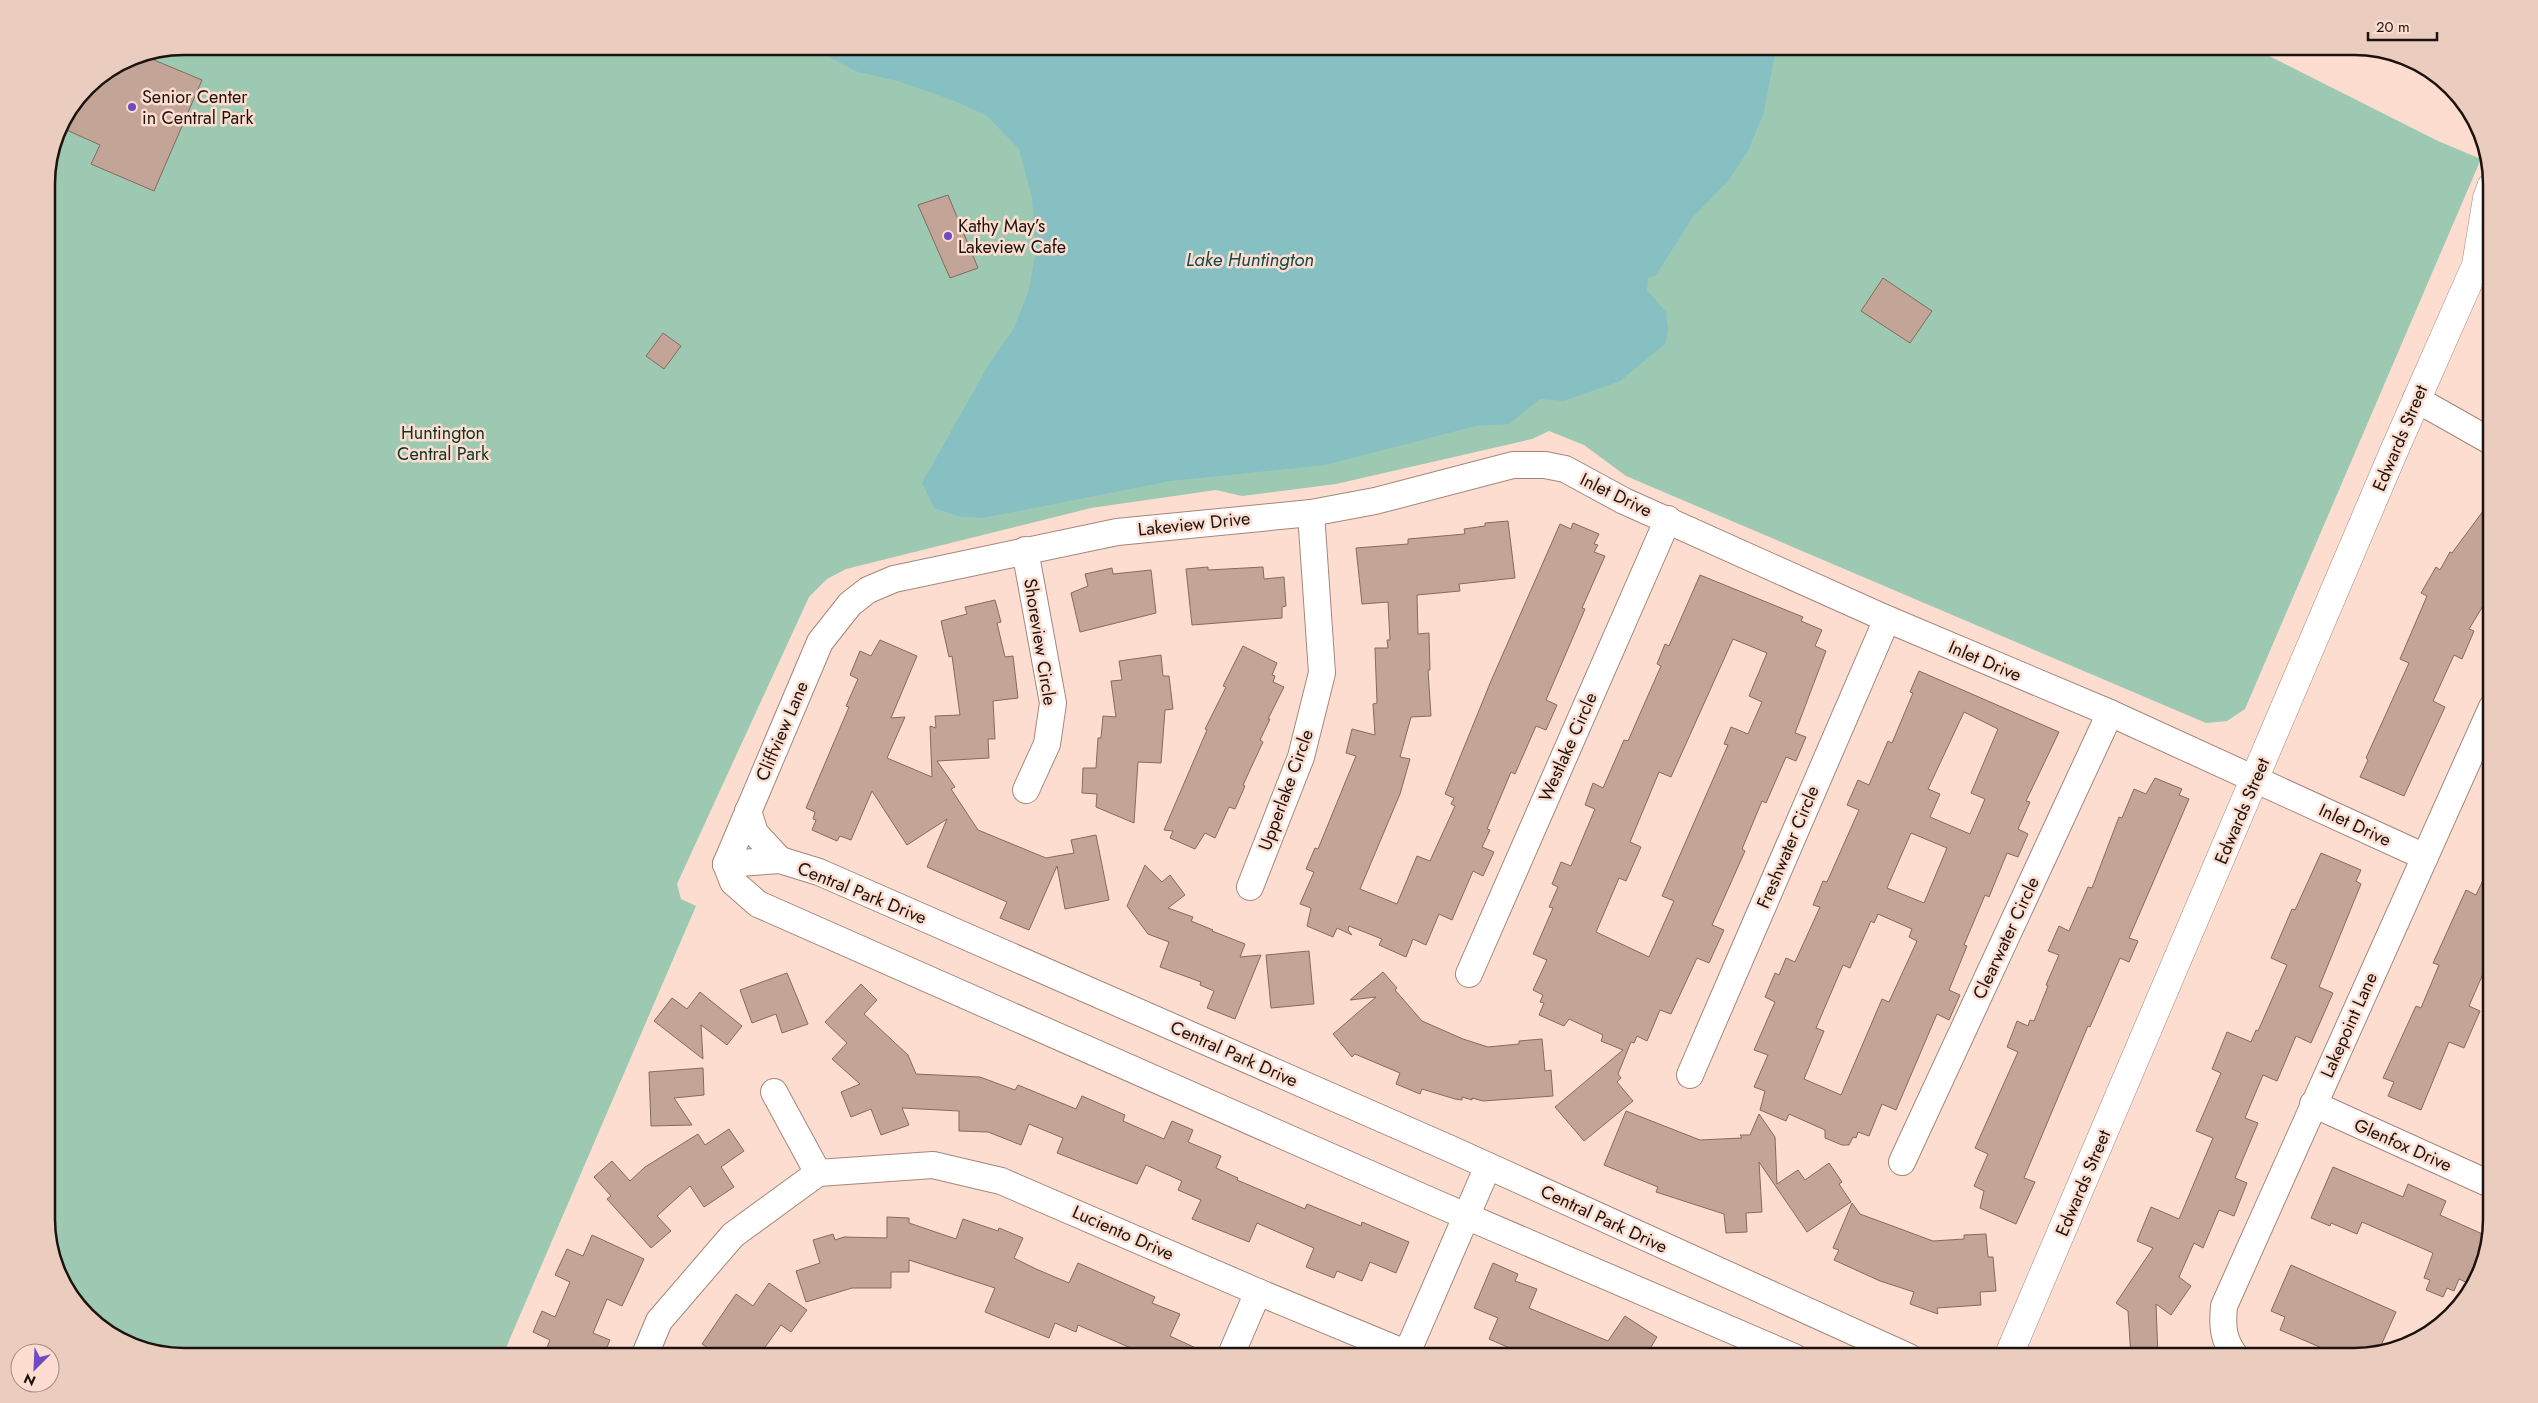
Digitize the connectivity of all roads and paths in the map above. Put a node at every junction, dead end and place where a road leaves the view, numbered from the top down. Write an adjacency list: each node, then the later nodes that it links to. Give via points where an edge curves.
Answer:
1 (2483, 258): 2 (main road, Edwards Street)
2 (2416, 399): 3 (street); 12 (main road, Edwards Street)
3 (2483, 437)
4 (1545, 465): 5 (street, Lakeview Drive, via 1513,465 1375,501); 6 (street, Inlet Drive, via 1565,469)
5 (1311, 513): 7 (street, Lakeview Drive, via 1116,532); 18 (street, Upperlake Circle, via 1322,673 1302,757)
6 (1668, 520): 9 (street, Inlet Drive); 19 (street, Westlake Circle)
7 (1025, 550): 8 (street, Lakeview Drive, via 894,579 868,590); 13 (street, Shoreview Circle, via 1053,703 1047,744)
8 (850, 604): 14 (street, Cliffview Lane, via 820,642)
9 (1887, 619): 10 (street, Inlet Drive); 20 (street, Freshwater Circle)
10 (2110, 714): 12 (street, Inlet Drive); 23 (street, Clearwater Circle)
11 (2483, 727): 15 (street, Lakepoint Lane)
12 (2256, 779): 15 (street, Inlet Drive); 35 (main road, Edwards Street)
13 (1026, 790)
14 (748, 811): 16 (street, via 755,833); 17 (street, Cliffview Lane)
15 (2425, 857): 22 (street, Lakepoint Lane)
16 (780, 860): 17 (street, Central Park Drive); 24 (street, Central Park Drive, via 819,872)
17 (726, 864): 27 (street, via 733,882 758,904)
18 (1250, 887)
19 (1469, 974)
20 (1690, 1075)
21 (774, 1092): 25 (street)
22 (2313, 1104): 26 (street, Glenfox Drive); 36 (street, Lakepoint Lane, via 2224,1306 2222,1330)
23 (1902, 1162)
24 (1488, 1166): 27 (street); 34 (street, Central Park Drive)
25 (818, 1173): 28 (street, Luciento Drive, via 933,1165 1001,1181); 29 (street, via 732,1235 660,1321)
26 (2483, 1181)
27 (1465, 1215): 32 (street); 33 (street)
28 (1258, 1292): 30 (street); 31 (street, Luciento Drive)
29 (648, 1348)
30 (1234, 1348)
31 (1394, 1348)
32 (1414, 1348)
33 (1773, 1348)
34 (1889, 1348)
35 (2012, 1348)
36 (2230, 1348)

